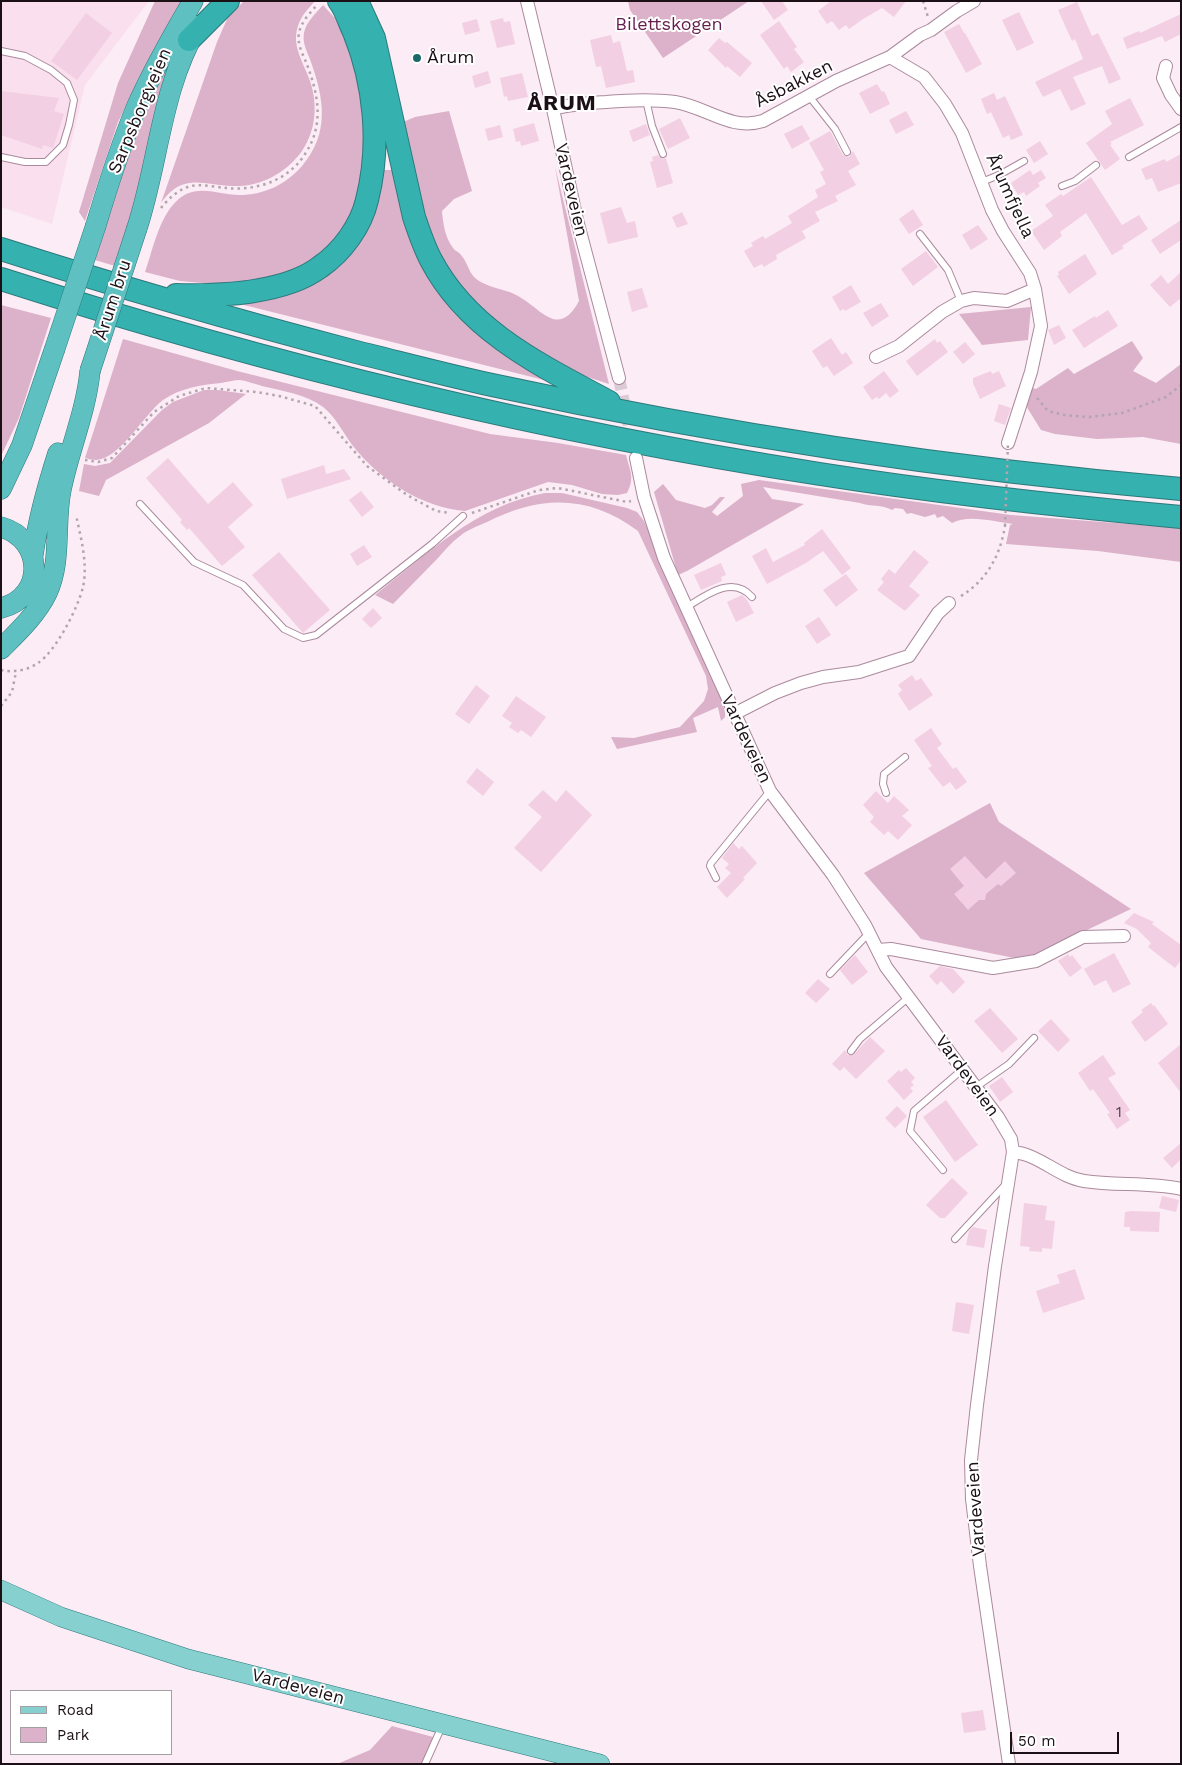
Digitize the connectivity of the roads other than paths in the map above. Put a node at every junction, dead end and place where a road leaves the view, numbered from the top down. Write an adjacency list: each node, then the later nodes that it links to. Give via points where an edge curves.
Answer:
1 (193, 1): 40 (highway, Sarpsborgveien, bridge, via 137,106 22,445)
2 (214, 1): 8 (highway, Sarpsborgveien)
3 (228, 1): 8 (highway)
4 (357, 1): 37 (highway, via 374,38 414,217 440,275 468,311 499,339)
5 (527, 1): 14 (street, Vardeveien)
6 (974, 1): 10 (street, Åsbakken)
7 (327, 2): 31 (highway, via 350,24 367,70 373,101 373,170 367,201 355,229 320,267 284,284 223,294)
8 (189, 40): 25 (highway, Sarpsborgveien, via 167,100 147,198)
9 (1, 51): 20 (lane, via 24,56 51,70 67,83 74,100 63,145 46,162)
10 (890, 57): 12 (street, Åsbakken); 23 (street, Årumfjella, via 924,77 939,97 962,133)
11 (1166, 66): 15 (street, via 1163,78)
12 (809, 96): 13 (street, Åsbakken, via 763,121 751,124 724,120 689,105); 17 (lane, via 835,129)
13 (646, 100): 14 (street, Åsbakken, via 569,104); 18 (lane)
14 (553, 109): 36 (street, Vardeveien, via 577,220)
15 (1181, 109)
16 (1181, 128): 19 (lane)
17 (847, 152)
18 (663, 154)
19 (1129, 157)
20 (1, 158)
21 (1024, 161): 23 (lane)
22 (1096, 165): 24 (lane, via 1075,181)
23 (982, 182): 29 (street, Årumfjella, via 992,210 1030,273)
24 (1062, 186)
25 (136, 228): 35 (highway, Årum bru, bridge)
26 (920, 234): 33 (lane, via 948,270)
27 (1, 249): 31 (highway)
28 (1, 280): 32 (highway)
29 (1035, 289): 33 (street, via 1007,301 974,298); 38 (street, Årumfjella, via 1041,326 1031,372)
30 (1, 293): 32 (highway)
31 (148, 294): 37 (highway, via 424,369)
32 (50, 295): 44 (highway, via 311,370 481,411 644,444 901,486)
33 (961, 301): 34 (street, via 899,346)
34 (876, 358)
35 (90, 371): 46 (highway, via 44,495); 51 (highway, via 87,396 61,491 50,584 34,612)
36 (618, 378)
37 (632, 414): 41 (highway, via 903,458)
38 (1008, 443)
39 (636, 458): 49 (street, Vardeveien, via 644,497 664,558)
40 (1, 489)
41 (1181, 489)
42 (140, 504): 43 (lane, via 194,562 243,584 284,629 303,638 316,635)
43 (463, 516)
44 (1181, 517)
45 (1, 527): 46 (highway, via 20,536)
46 (33, 555): 50 (highway, via 33,580 19,600)
47 (752, 597): 49 (lane, via 741,588 721,588)
48 (949, 603): 52 (street, via 938,613 909,656 859,672 801,683)
49 (687, 607): 52 (street, Vardeveien)
50 (4, 609)
51 (1, 649)
52 (734, 714): 54 (street, Vardeveien)
53 (905, 757): 55 (lane, via 884,774)
54 (770, 791): 56 (lane, via 711,862); 57 (street, Vardeveien, via 833,875)
55 (886, 793)
56 (716, 878)
57 (869, 933): 59 (street, Vardeveien); 60 (lane)
58 (1124, 936): 59 (street, via 1083,937 1036,961 993,968 891,949)
59 (878, 950): 61 (street, Vardeveien)
60 (830, 974)
61 (910, 997): 63 (lane, via 860,1039); 64 (street, Vardeveien)
62 (1034, 1038): 65 (lane, via 1009,1064)
63 (851, 1051)
64 (963, 1069): 65 (street, Vardeveien); 67 (lane, via 914,1111 910,1131)
65 (976, 1087): 66 (street, Vardeveien, via 1011,1139)
66 (1013, 1152): 68 (street, Vardeveien); 69 (street, via 1025,1153 1084,1181)
67 (943, 1170)
68 (1009, 1181): 70 (lane); 75 (street, Vardeveien, via 971,1460 980,1566)
69 (1181, 1188)
70 (955, 1239)
71 (1, 1590): 72 (main road, Vardeveien, via 61,1617 188,1658)
72 (443, 1725): 73 (lane); 74 (main road, Vardeveien)
73 (425, 1764)
74 (600, 1764)
75 (1009, 1764)

